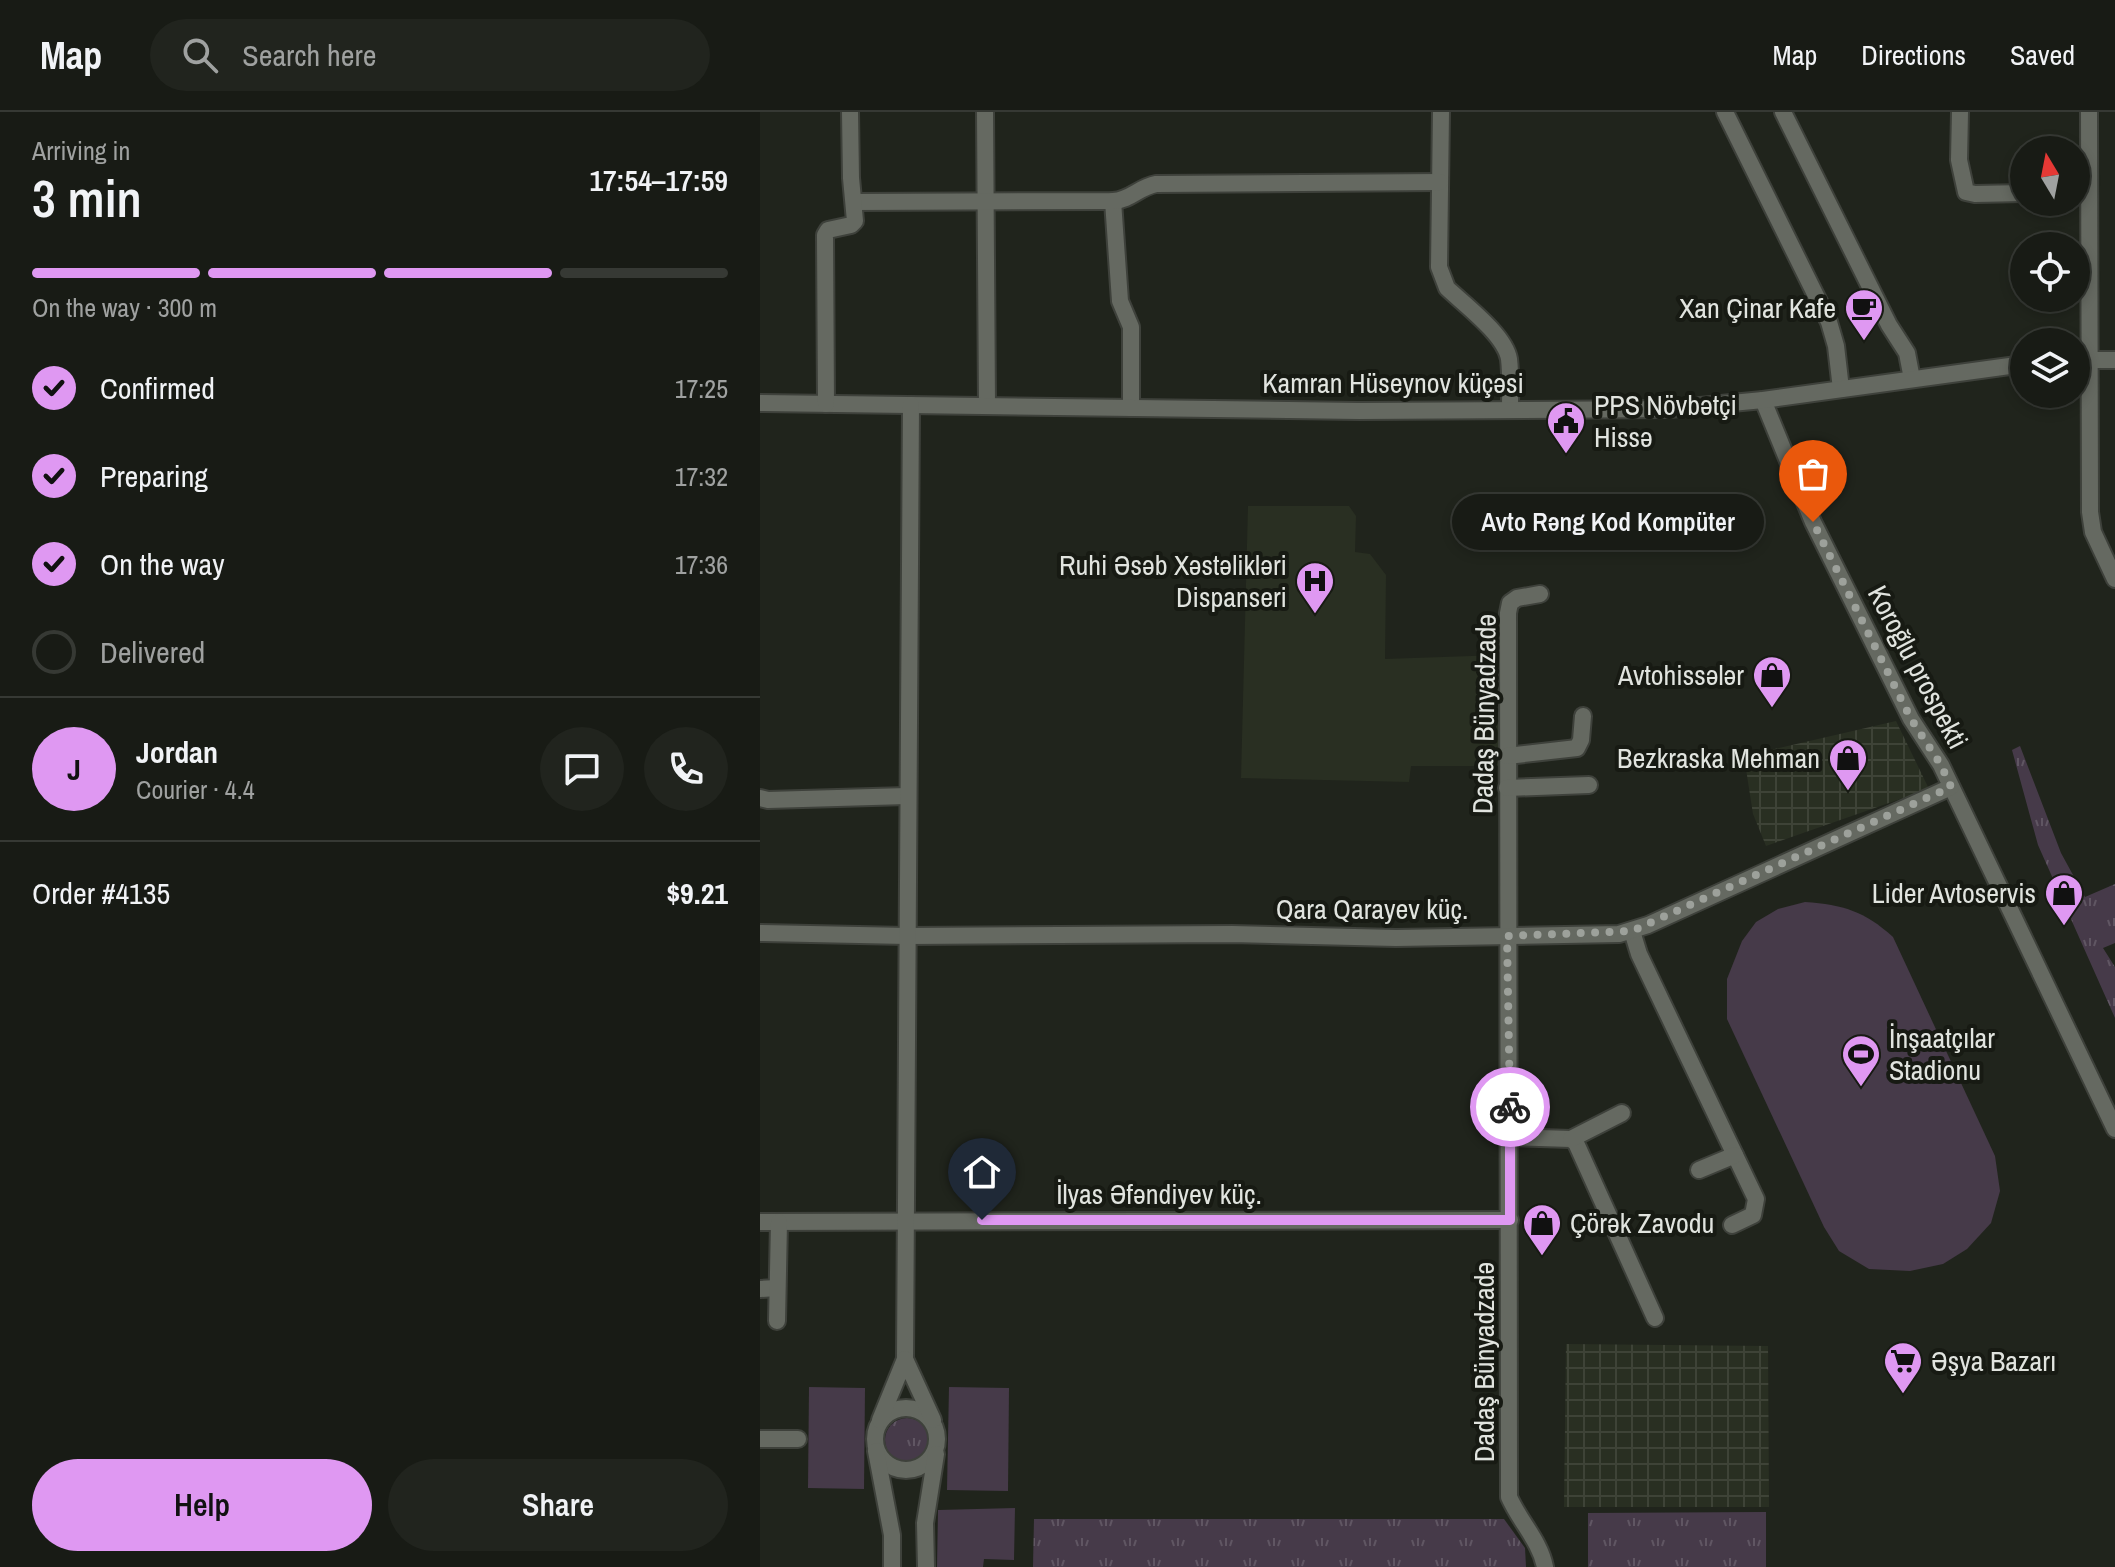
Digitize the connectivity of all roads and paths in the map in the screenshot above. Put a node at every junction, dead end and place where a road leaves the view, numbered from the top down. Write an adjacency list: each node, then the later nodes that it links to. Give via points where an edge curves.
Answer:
1 (850, 112): 13 (street)
2 (985, 112): 11 (street)
3 (1441, 112): 9 (street)
4 (1725, 112): 20 (street, via 1829,322)
5 (1783, 112): 19 (street, via 1907,353)
6 (1960, 112): 10 (street, via 1959,160 1966,192)
7 (2089, 112): 8 (street)
8 (2087, 136)
9 (1440, 182): 12 (street, via 1156,184); 28 (street, via 1441,279 1505,347)
10 (2010, 193)
11 (986, 200): 12 (street); 13 (street); 25 (street)
12 (1113, 201): 26 (street, via 1120,301 1131,327)
13 (854, 202): 23 (street, via 855,221 825,235)
14 (2082, 216): 15 (street)
15 (2083, 328)
16 (2090, 360): 17 (street)
17 (2115, 360)
18 (2010, 366): 19 (street, Kamran Hüseynov küçəsi)
19 (1912, 379): 20 (street, Kamran Hüseynov küçəsi)
20 (1841, 389): 21 (street, Kamran Hüseynov küçəsi)
21 (1763, 400): 28 (street, Kamran Hüseynov küçəsi, via 1669,409); 34 (street, Koroğlu prospekti, via 1813,522 1911,719)
22 (760, 403): 23 (street, Kamran Hüseynov küçəsi)
23 (826, 404): 24 (street, Kamran Hüseynov küçəsi)
24 (911, 405): 25 (street, Kamran Hüseynov küçəsi); 36 (street)
25 (987, 406): 26 (street, Kamran Hüseynov küçəsi)
26 (1131, 408): 28 (street, Kamran Hüseynov küçəsi)
27 (2085, 408): 29 (street, via 2093,532)
28 (1510, 409)
29 (2115, 579)
30 (1540, 594): 32 (street, Dadaş Bünyadzadə, via 1510,603)
31 (1583, 716): 32 (street, via 1577,748)
32 (1507, 756): 35 (street, Dadaş Bünyadzadə)
33 (1589, 785): 35 (street)
34 (1951, 787): 38 (street, Qara Qarayev küç.); 43 (street, Koroğlu prospekti)
35 (1507, 788): 41 (street, Dadaş Bünyadzadə)
36 (907, 796): 37 (street); 40 (street)
37 (760, 798)
38 (1632, 931): 41 (street, Qara Qarayev küç.); 46 (street)
39 (760, 933): 40 (street, Qara Qarayev küç.)
40 (907, 936): 41 (street, Qara Qarayev küç.); 49 (street)
41 (1507, 936): 44 (street, Dadaş Bünyadzadə)
42 (1622, 1113): 45 (street)
43 (2115, 1129)
44 (1510, 1137): 45 (street); 48 (street, Dadaş Bünyadzadə)
45 (1571, 1139): 54 (street, via 1581,1149)
46 (1735, 1155): 47 (street); 52 (street, via 1756,1209)
47 (1699, 1170)
48 (1510, 1220): 49 (street, İlyas Əfəndiyev küç.); 64 (street, Dadaş Bünyadzadə, via 1509,1497)
49 (905, 1221): 51 (street, İlyas Əfəndiyev küç.); 56 (street)
50 (760, 1222): 51 (street, İlyas Əfəndiyev küç.)
51 (779, 1222): 53 (street)
52 (1732, 1225)
53 (768, 1288): 55 (street)
54 (1655, 1318)
55 (777, 1321)
56 (905, 1359): 57 (street); 58 (street)
57 (878, 1425): 58 (street, via 894,1410 909,1408 923,1412); 61 (street)
58 (937, 1436): 61 (street, via 928,1463 908,1471 887,1464); 63 (street, via 925,1523)
59 (760, 1439): 60 (street)
60 (798, 1439)
61 (875, 1446): 62 (street, via 892,1535)
62 (892, 1567)
63 (926, 1567)
64 (1545, 1567)

